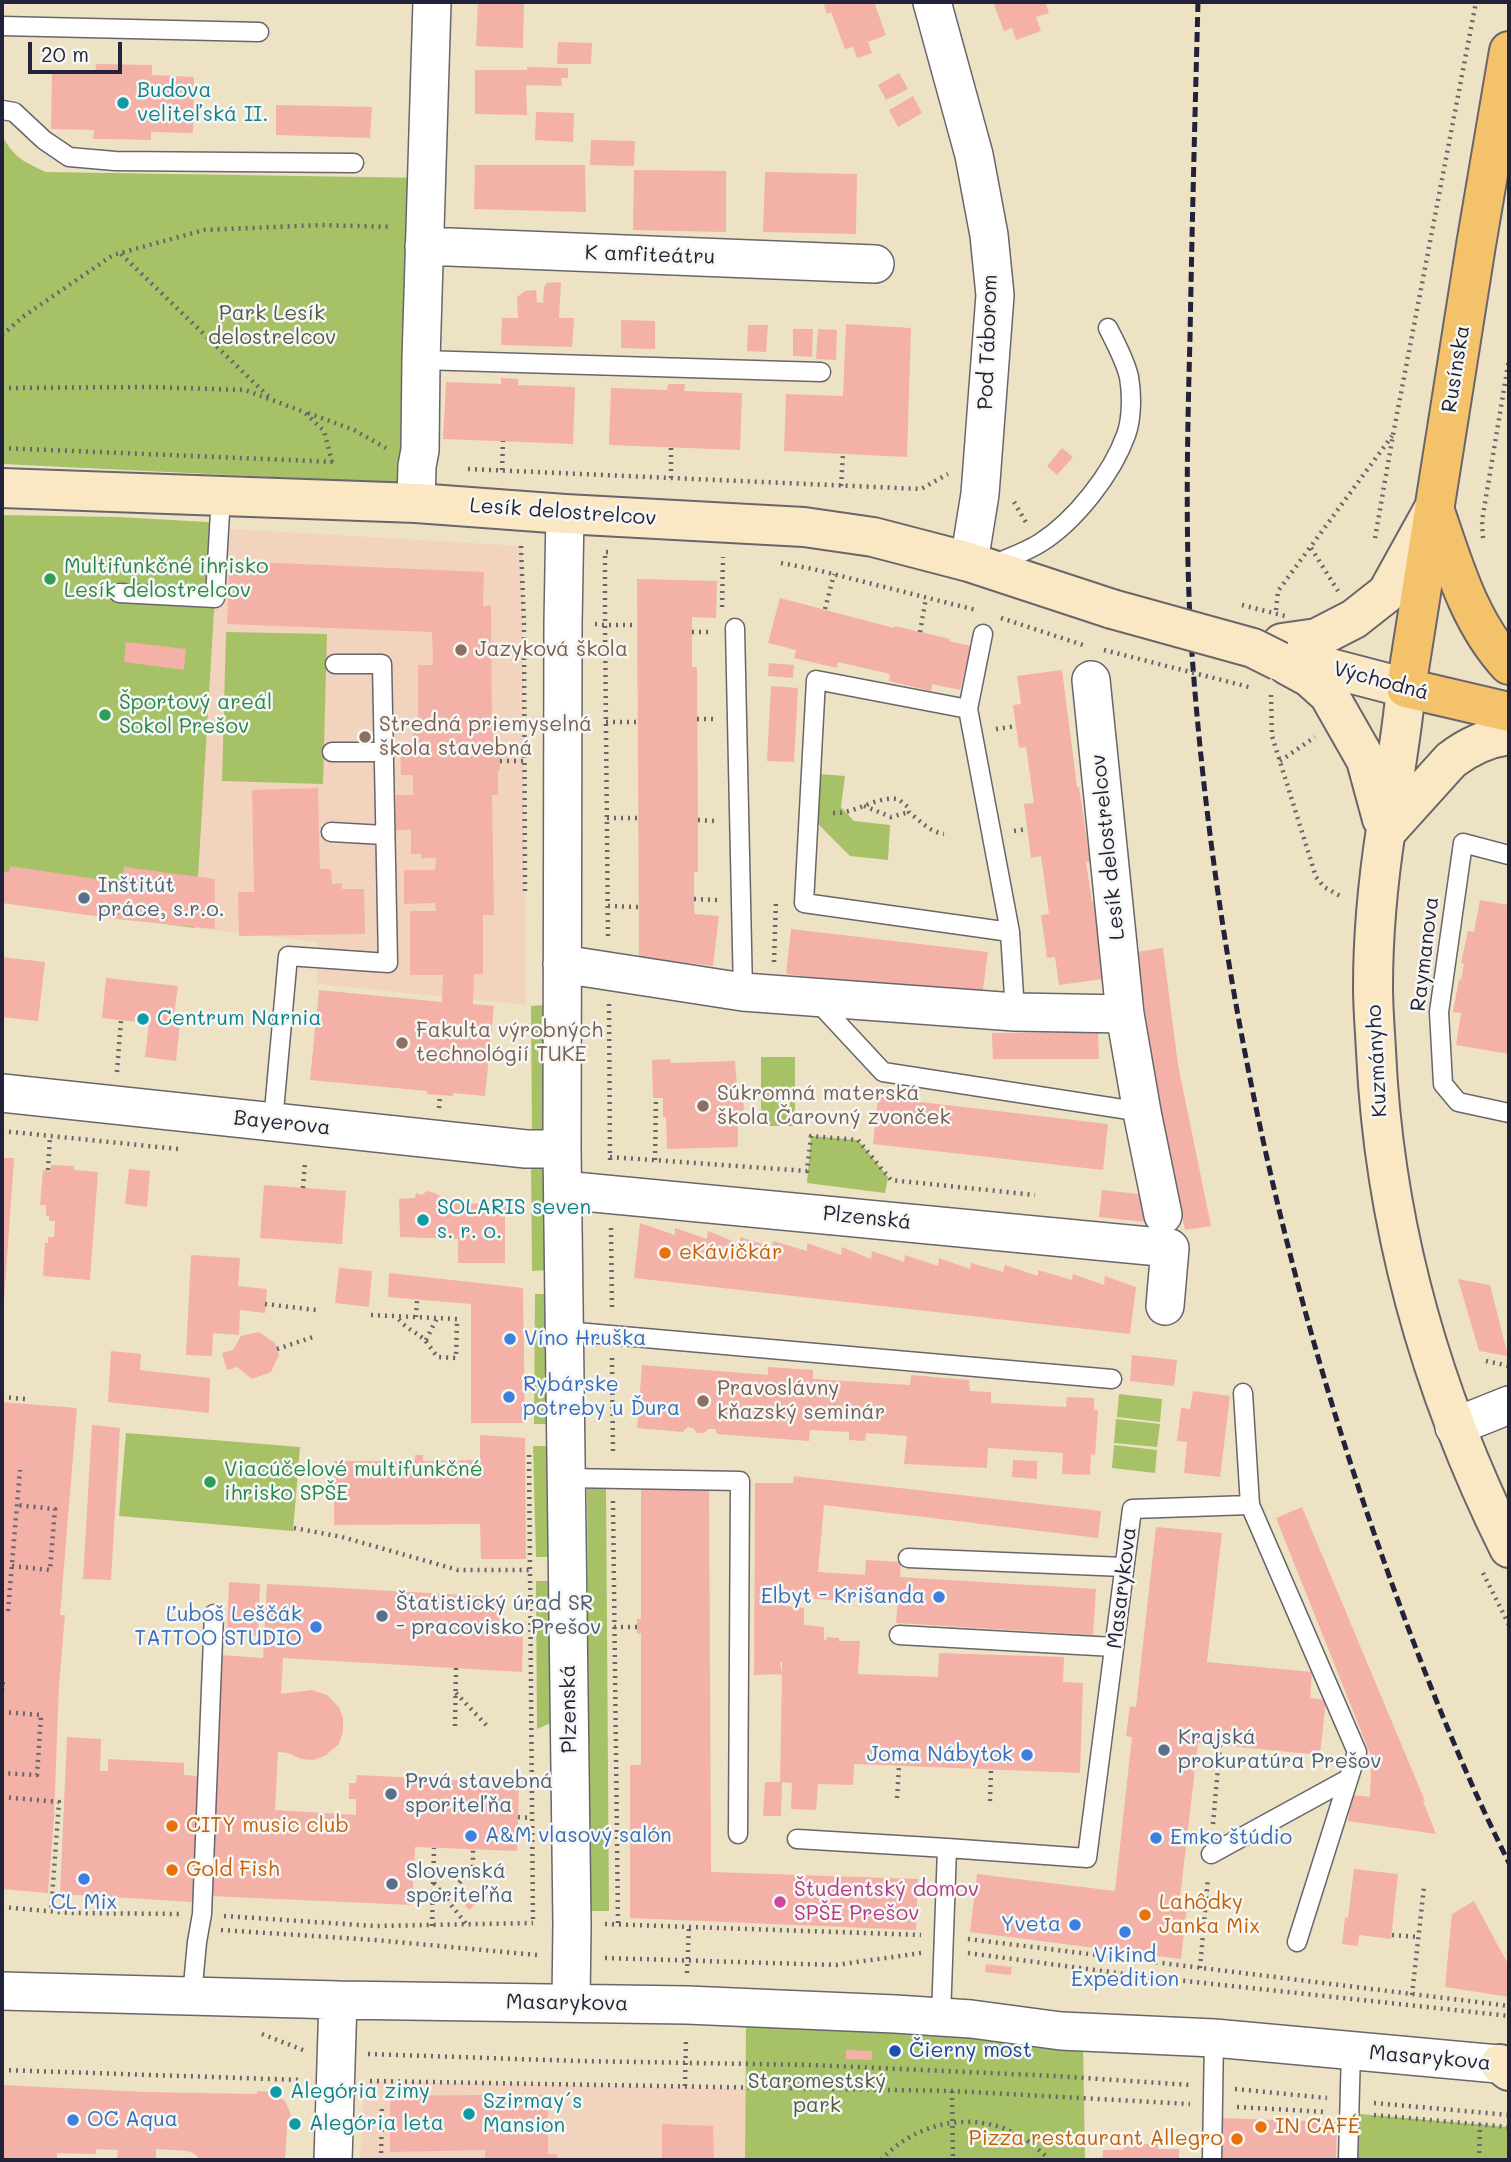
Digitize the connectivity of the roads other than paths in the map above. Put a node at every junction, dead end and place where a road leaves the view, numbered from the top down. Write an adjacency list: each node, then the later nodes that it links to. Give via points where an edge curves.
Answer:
1 (432, 2): 8 (street)
2 (932, 2): 18 (street, Pod Táborom, via 974,155 995,295)
3 (2, 26): 4 (lane)
4 (259, 32)
5 (1509, 51): 16 (main road, Rusínska)
6 (2, 110): 7 (lane, via 14,112 69,157)
7 (354, 163)
8 (425, 237): 9 (street, K amfiteátru); 11 (street)
9 (875, 264)
10 (1108, 328): 18 (lane, via 1129,378 1127,433 1116,458 1079,509 1041,542)
11 (421, 360): 12 (lane); 13 (street)
12 (821, 372)
13 (417, 485): 15 (street, Lesík delostrelcov); 17 (street, Lesík delostrelcov)
14 (2, 488): 15 (street, Lesík delostrelcov)
15 (221, 495): 19 (lane, via 215,598)
16 (1434, 509): 23 (street, via 1387,593 1354,619); 25 (main road, via 1480,626); 26 (main road, Rusínska)
17 (565, 514): 18 (street, Lesík delostrelcov, via 804,527 873,537); 37 (street, Plzenská)
18 (978, 564): 23 (street, Lesík delostrelcov, bridge)
19 (119, 593)
20 (728, 624): 38 (lane, via 741,898)
21 (983, 635): 27 (lane)
22 (335, 664): 31 (lane, via 382,664)
23 (1273, 664): 26 (street, Východná); 33 (street, via 1309,677 1329,695 1366,760)
24 (1097, 665): 41 (street, Lesík delostrelcov)
25 (1509, 665)
26 (1406, 688): 28 (main road, Východná); 33 (street, Kuzmányho)
27 (968, 709): 36 (lane); 36 (lane, via 816,680 804,903)
28 (1509, 712)
29 (1509, 735): 33 (street, via 1463,750)
30 (332, 752): 31 (lane)
31 (382, 752): 34 (lane)
32 (331, 832): 34 (lane)
33 (1386, 832): 54 (street, Kuzmányho, via 1373,988 1378,1106 1395,1223 1421,1329)
34 (384, 835): 45 (lane, via 388,963 288,956)
35 (1509, 855): 44 (lane, Raymanova, via 1463,843 1439,1012 1443,1084 1458,1102)
36 (1010, 932): 40 (lane)
37 (562, 964): 38 (street); 46 (street, Plzenská)
38 (758, 993): 39 (street)
39 (814, 998): 40 (street); 43 (lane, via 883,1072)
40 (1015, 1012): 41 (street)
41 (1125, 1014): 43 (street)
42 (2, 1093): 45 (street, Bayerova)
43 (1142, 1112): 48 (street)
44 (1509, 1114)
45 (273, 1122): 46 (street, Bayerova)
46 (562, 1149): 47 (street, Plzenská)
47 (563, 1190): 48 (street, Plzenská); 50 (street, Plzenská)
48 (1167, 1232): 49 (street)
49 (1165, 1306)
50 (565, 1331): 51 (lane); 55 (street, Plzenská)
51 (1112, 1378)
52 (1243, 1393): 56 (lane)
53 (1509, 1405): 54 (street)
54 (1454, 1427): 57 (street, Kuzmányho)
55 (566, 1478): 64 (lane, via 740,1481); 72 (street, Plzenská)
56 (1250, 1505): 59 (lane, Masarykova, via 1132,1508); 63 (lane, via 1357,1752)
57 (1509, 1548)
58 (908, 1558): 59 (lane)
59 (1124, 1567): 62 (lane, Masarykova)
60 (214, 1614): 70 (lane, via 202,1914)
61 (900, 1635): 62 (lane)
62 (1114, 1647): 66 (lane, Masarykova, via 1087,1858)
63 (1348, 1779): 67 (lane); 68 (lane)
64 (738, 1834)
65 (797, 1839): 66 (lane)
66 (947, 1848): 73 (lane)
67 (1210, 1854)
68 (1297, 1942)
69 (2, 1991): 70 (street, Masarykova)
70 (192, 1996): 71 (street, Masarykova)
71 (338, 2000): 72 (street, Masarykova); 77 (street)
72 (571, 2002): 73 (street, Masarykova)
73 (941, 2017): 74 (street, Masarykova, via 1061,2031)
74 (1214, 2038): 75 (street, Masarykova); 78 (lane)
75 (1350, 2051): 76 (street, Masarykova); 79 (lane, Masarykova)
76 (1506, 2067)
77 (333, 2160)
78 (1212, 2160)
79 (1348, 2160)

